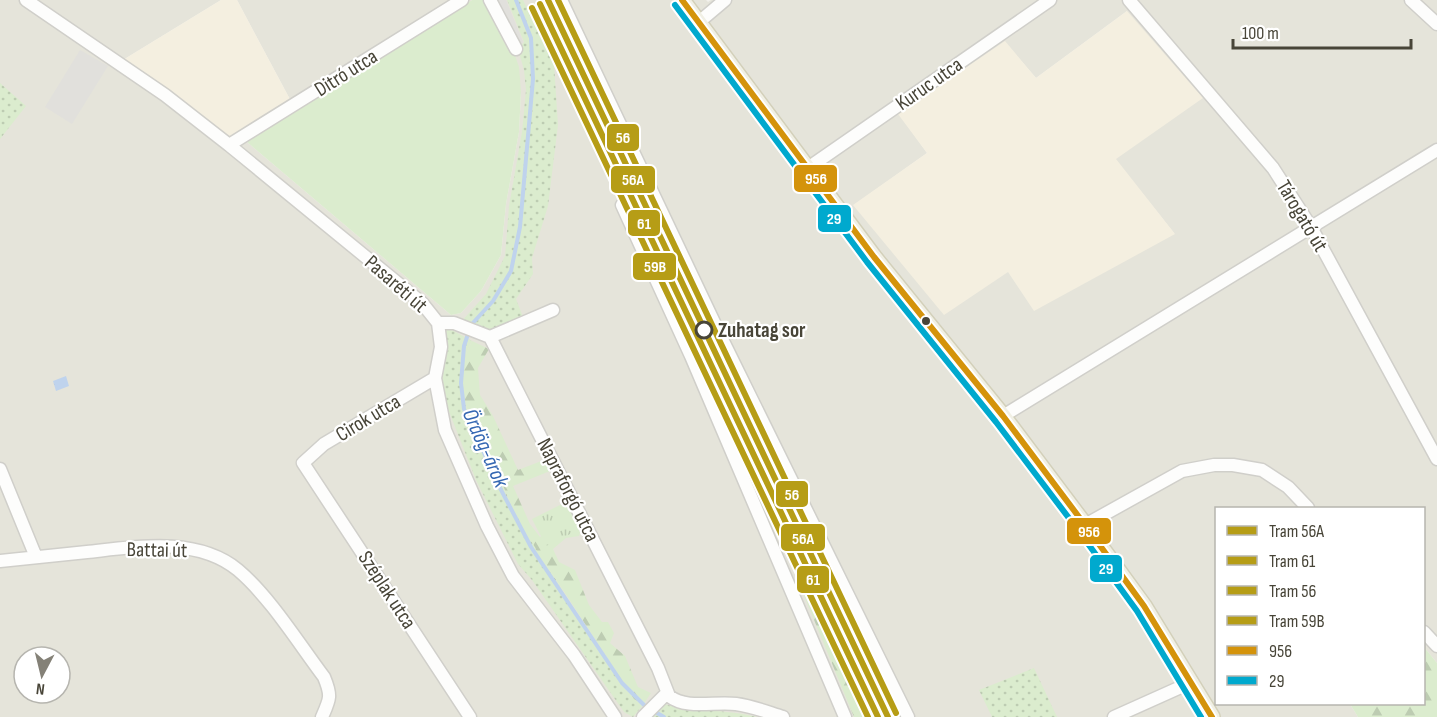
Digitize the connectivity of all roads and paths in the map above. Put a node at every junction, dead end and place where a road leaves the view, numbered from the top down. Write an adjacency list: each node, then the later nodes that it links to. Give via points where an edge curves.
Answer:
1 (26, 0): 13 (street, Pasaréti út, via 165,95)
2 (462, 0): 13 (street, Ditró utca)
3 (490, 0): 12 (street)
4 (561, 0): 21 (street)
5 (682, 0): 10 (main road)
6 (725, 0): 10 (street)
7 (1050, 0): 15 (street, Kuruc utca)
8 (1129, 0): 17 (street, Tárogató út, via 1273,168)
9 (1411, 0): 11 (street)
10 (699, 22): 15 (main road)
11 (1437, 24)
12 (516, 49)
13 (229, 145): 19 (street, Pasaréti út, via 422,303)
14 (1437, 150): 17 (street)
15 (808, 168): 24 (main road, via 874,257)
16 (622, 205): 22 (street)
17 (1311, 227): 24 (street); 25 (street, Tárogató út)
18 (553, 310): 20 (street)
19 (438, 323): 20 (street, via 454,323); 23 (street, Pasaréti út, via 441,347)
20 (488, 337): 35 (street, Napraforgó utca, via 658,668)
21 (721, 337): 22 (street); 42 (street)
22 (691, 356): 41 (street)
23 (435, 378): 26 (street, Cirok utca, via 324,444); 38 (street, Pasaréti út, via 445,430 513,576)
24 (1003, 416): 29 (main road)
25 (1437, 459)
26 (303, 463): 37 (street, Széplak utca)
27 (0, 469): 30 (street)
28 (1307, 507): 29 (street, via 1288,487 1262,470 1214,465 1182,471)
29 (1085, 525): 34 (main road, via 1144,606)
30 (36, 557): 31 (street, Battai út); 36 (street, Battai út, via 160,547 202,552 225,562 264,598 324,677 330,699)
31 (0, 561)
32 (1425, 633): 33 (street)
33 (1437, 646)
34 (1192, 682): 43 (street); 44 (main road)
35 (663, 697): 39 (street); 40 (street, via 682,702 733,703)
36 (322, 717)
37 (470, 717)
38 (615, 717)
39 (643, 717)
40 (783, 717)
41 (845, 717)
42 (908, 717)
43 (1113, 717)
44 (1212, 717)

